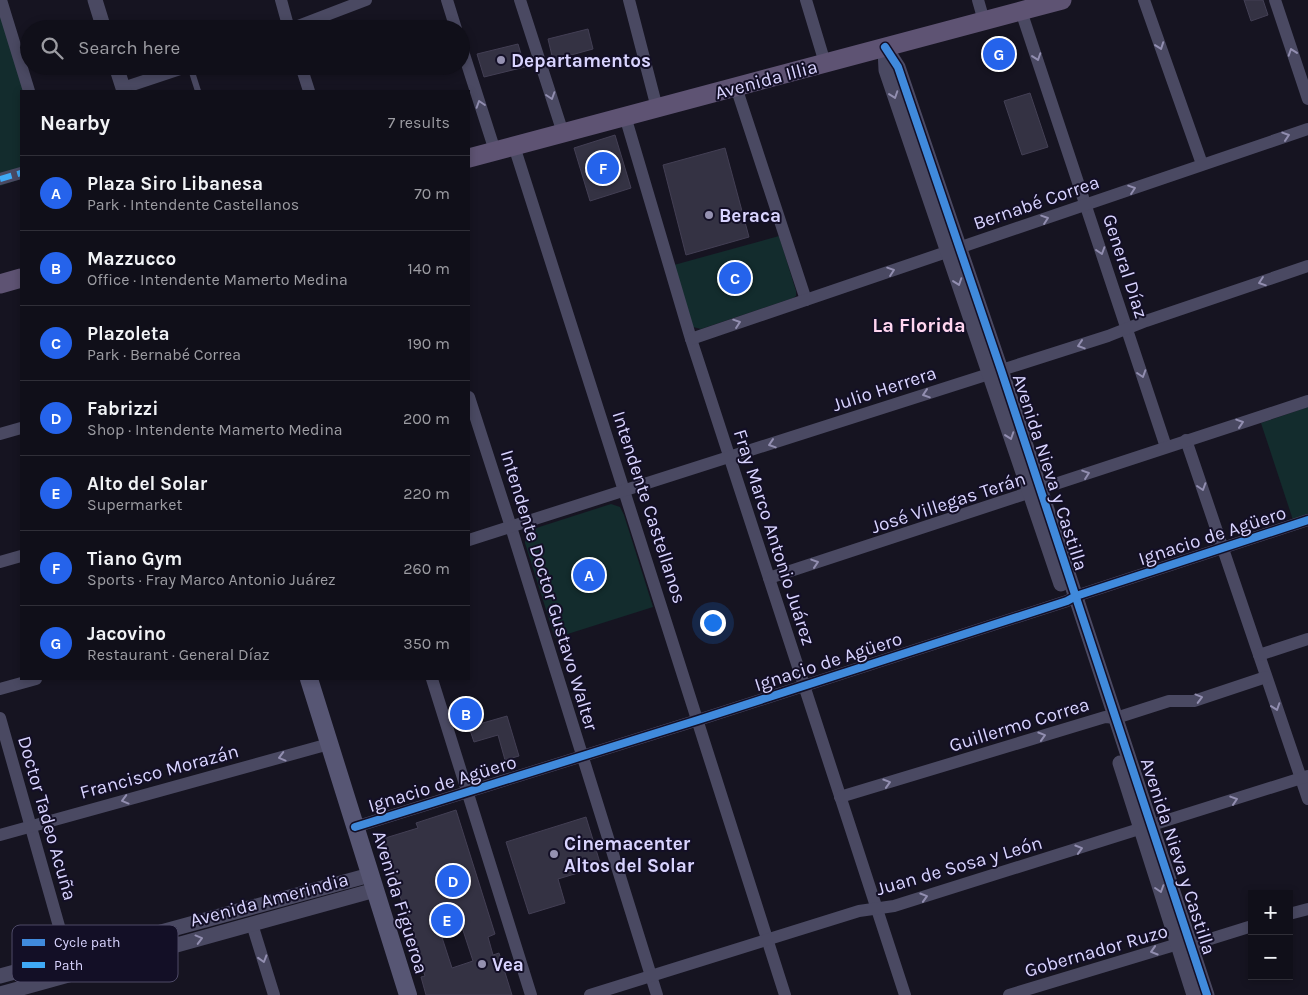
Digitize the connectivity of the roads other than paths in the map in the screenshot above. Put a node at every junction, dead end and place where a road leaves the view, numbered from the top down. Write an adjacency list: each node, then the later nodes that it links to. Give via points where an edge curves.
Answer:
1 (1, 0): 20 (street)
2 (95, 0): 14 (street)
3 (280, 0): 15 (street)
4 (366, 0): 16 (street)
5 (447, 0): 17 (street)
6 (520, 0): 37 (street, one-way to 37)
7 (629, 0): 34 (street)
8 (806, 0): 21 (street)
9 (978, 0): 18 (street)
10 (1062, 0): 13 (main road, Avenida Illia)
11 (1144, 0): 41 (street, one-way to 41)
12 (1275, 0): 33 (street, one-way to 12)
13 (1021, 11): 18 (main road, Avenida Illia); 44 (street, General Díaz, one-way to 44)
14 (101, 20)
15 (286, 20)
16 (313, 20)
17 (453, 20)
18 (984, 21): 19 (main road, Avenida Illia)
19 (885, 47): 21 (main road, Avenida Illia); 45 (street, Avenida Nieva y Castilla, via 898,67)
20 (20, 62)
21 (824, 63): 28 (main road, Avenida Illia)
22 (470, 73): 39 (street, one-way to 22)
23 (24, 75): 29 (street)
24 (119, 75): 30 (street)
25 (165, 75): 30 (street)
26 (193, 75): 31 (lane)
27 (304, 75): 32 (street)
28 (736, 87): 34 (main road, Avenida Illia); 49 (street)
29 (29, 90)
30 (123, 90)
31 (198, 90)
32 (309, 90)
33 (1308, 99)
34 (656, 108): 35 (main road, Avenida Illia)
35 (625, 116): 37 (main road, Avenida Illia); 51 (street, Fray Marco Antonio Juárez)
36 (1308, 129): 41 (street, Bernabé Correa, one-way to 36)
37 (563, 133): 38 (main road, Avenida Illia)
38 (514, 146): 39 (main road, Avenida Illia); 60 (street, Intendente Castellanos)
39 (495, 151): 40 (main road, Avenida Illia)
40 (470, 158)
41 (1202, 164): 44 (street, Bernabé Correa, one-way to 41)
42 (20, 173): 43 (street)
43 (0, 179)
44 (1086, 204): 45 (street, Bernabé Correa, one-way to 44); 50 (street, General Díaz, one-way to 50)
45 (953, 250): 49 (street, Bernabé Correa, one-way to 45); 52 (street, Avenida Nieva y Castilla)
46 (1308, 266): 50 (street, Julio Herrera, one-way to 50)
47 (20, 278): 48 (main road)
48 (0, 284)
49 (806, 300): 51 (street, Bernabé Correa, one-way to 49)
50 (1127, 328): 52 (street, Julio Herrera, one-way to 52); 58 (street, General Díaz, one-way to 58)
51 (691, 339): 59 (street, Fray Marco Antonio Juárez)
52 (995, 372): 59 (street, Julio Herrera, one-way to 59); 61 (street, Avenida Nieva y Castilla)
53 (470, 400): 63 (street, Intendente Doctor Gustavo Walter)
54 (1308, 401): 57 (street, José Villegas Terán, one-way to 54)
55 (20, 428): 56 (street)
56 (0, 434)
57 (1186, 440): 58 (street, José Villegas Terán); 65 (street, one-way to 65)
58 (1166, 447): 61 (street, José Villegas Terán, one-way to 58)
59 (729, 458): 60 (street, Julio Herrera); 68 (street, Fray Marco Antonio Juárez)
60 (624, 490): 63 (street, Julio Herrera); 80 (street, Intendente Castellanos)
61 (1035, 491): 68 (street, José Villegas Terán, one-way to 61); 69 (street, Avenida Nieva y Castilla)
62 (1308, 520): 65 (street, Ignacio de Agüero)
63 (511, 527): 64 (street, Julio Herrera); 82 (street, Intendente Doctor Gustavo Walter)
64 (470, 540)
65 (1222, 549): 69 (street, Ignacio de Agüero); 71 (street)
66 (20, 556): 67 (street)
67 (0, 562)
68 (769, 578): 76 (street, Fray Marco Antonio Juárez)
69 (1071, 599): 76 (street, Ignacio de Agüero); 79 (street, Avenida Nieva y Castilla)
70 (1308, 639): 71 (street)
71 (1259, 655): 72 (street)
72 (1266, 678): 79 (street, Guillermo Correa, one-way to 72, via 1169,701 1194,701); 83 (street, one-way to 83)
73 (32, 680): 77 (street)
74 (309, 680): 81 (main road, Avenida Figueroa)
75 (432, 680): 84 (street)
76 (804, 686): 80 (street, Ignacio de Agüero); 85 (street, Fray Marco Antonio Juárez)
77 (0, 689)
78 (0, 718): 87 (street, Doctor Tadeo Acuña)
79 (1110, 718): 85 (street, Guillermo Correa, one-way to 79); 89 (street, Avenida Nieva y Castilla)
80 (698, 720): 82 (street, Ignacio de Agüero); 99 (street, Intendente Castellanos)
81 (329, 744): 87 (street, Francisco Morazán, one-way to 87); 88 (main road, Avenida Figueroa)
82 (582, 756): 84 (street, Ignacio de Agüero); 102 (street, Intendente Doctor Gustavo Walter)
83 (1305, 777): 86 (street); 89 (street, Juan de Sosa y León, one-way to 83)
84 (467, 793): 88 (street, Ignacio de Agüero); 107 (street)
85 (840, 797): 93 (street, Fray Marco Antonio Juárez)
86 (1308, 798)
87 (31, 826): 90 (street, Francisco Morazán); 96 (street, Doctor Tadeo Acuña)
88 (355, 827): 91 (main road, Avenida Figueroa)
89 (1147, 828): 93 (street, Juan de Sosa y León, one-way to 89); 100 (street, Avenida Nieva y Castilla)
90 (0, 834)
91 (372, 883): 95 (street, Avenida Amerindia); 98 (street); 106 (main road, Avenida Figueroa)
92 (1308, 908): 94 (street)
93 (876, 909): 99 (street, Juan de Sosa y León, via 859,911); 111 (street, Fray Marco Antonio Juárez)
94 (1293, 913)
95 (252, 924): 101 (street, Avenida Amerindia, one-way to 95); 105 (street, one-way to 105)
96 (59, 925)
97 (1248, 927): 100 (street, Gobernador Ruzo)
98 (178, 931)
99 (768, 940): 102 (street, Juan de Sosa y León); 110 (street, Intendente Castellanos)
100 (1184, 944): 112 (street, Gobernador Ruzo, one-way to 112); 113 (street, Avenida Nieva y Castilla); 114 (street, Avenida Nieva y Castilla)
101 (178, 945)
102 (651, 976): 108 (street, Juan de Sosa y León); 109 (street, Intendente Doctor Gustavo Walter)
103 (43, 982): 104 (street, Avenida Amerindia, one-way to 103)
104 (0, 994)
105 (274, 995)
106 (408, 995)
107 (531, 995)
108 (590, 995)
109 (656, 995)
110 (785, 995)
111 (905, 995)
112 (1009, 995)
113 (1194, 995)
114 (1207, 995)

